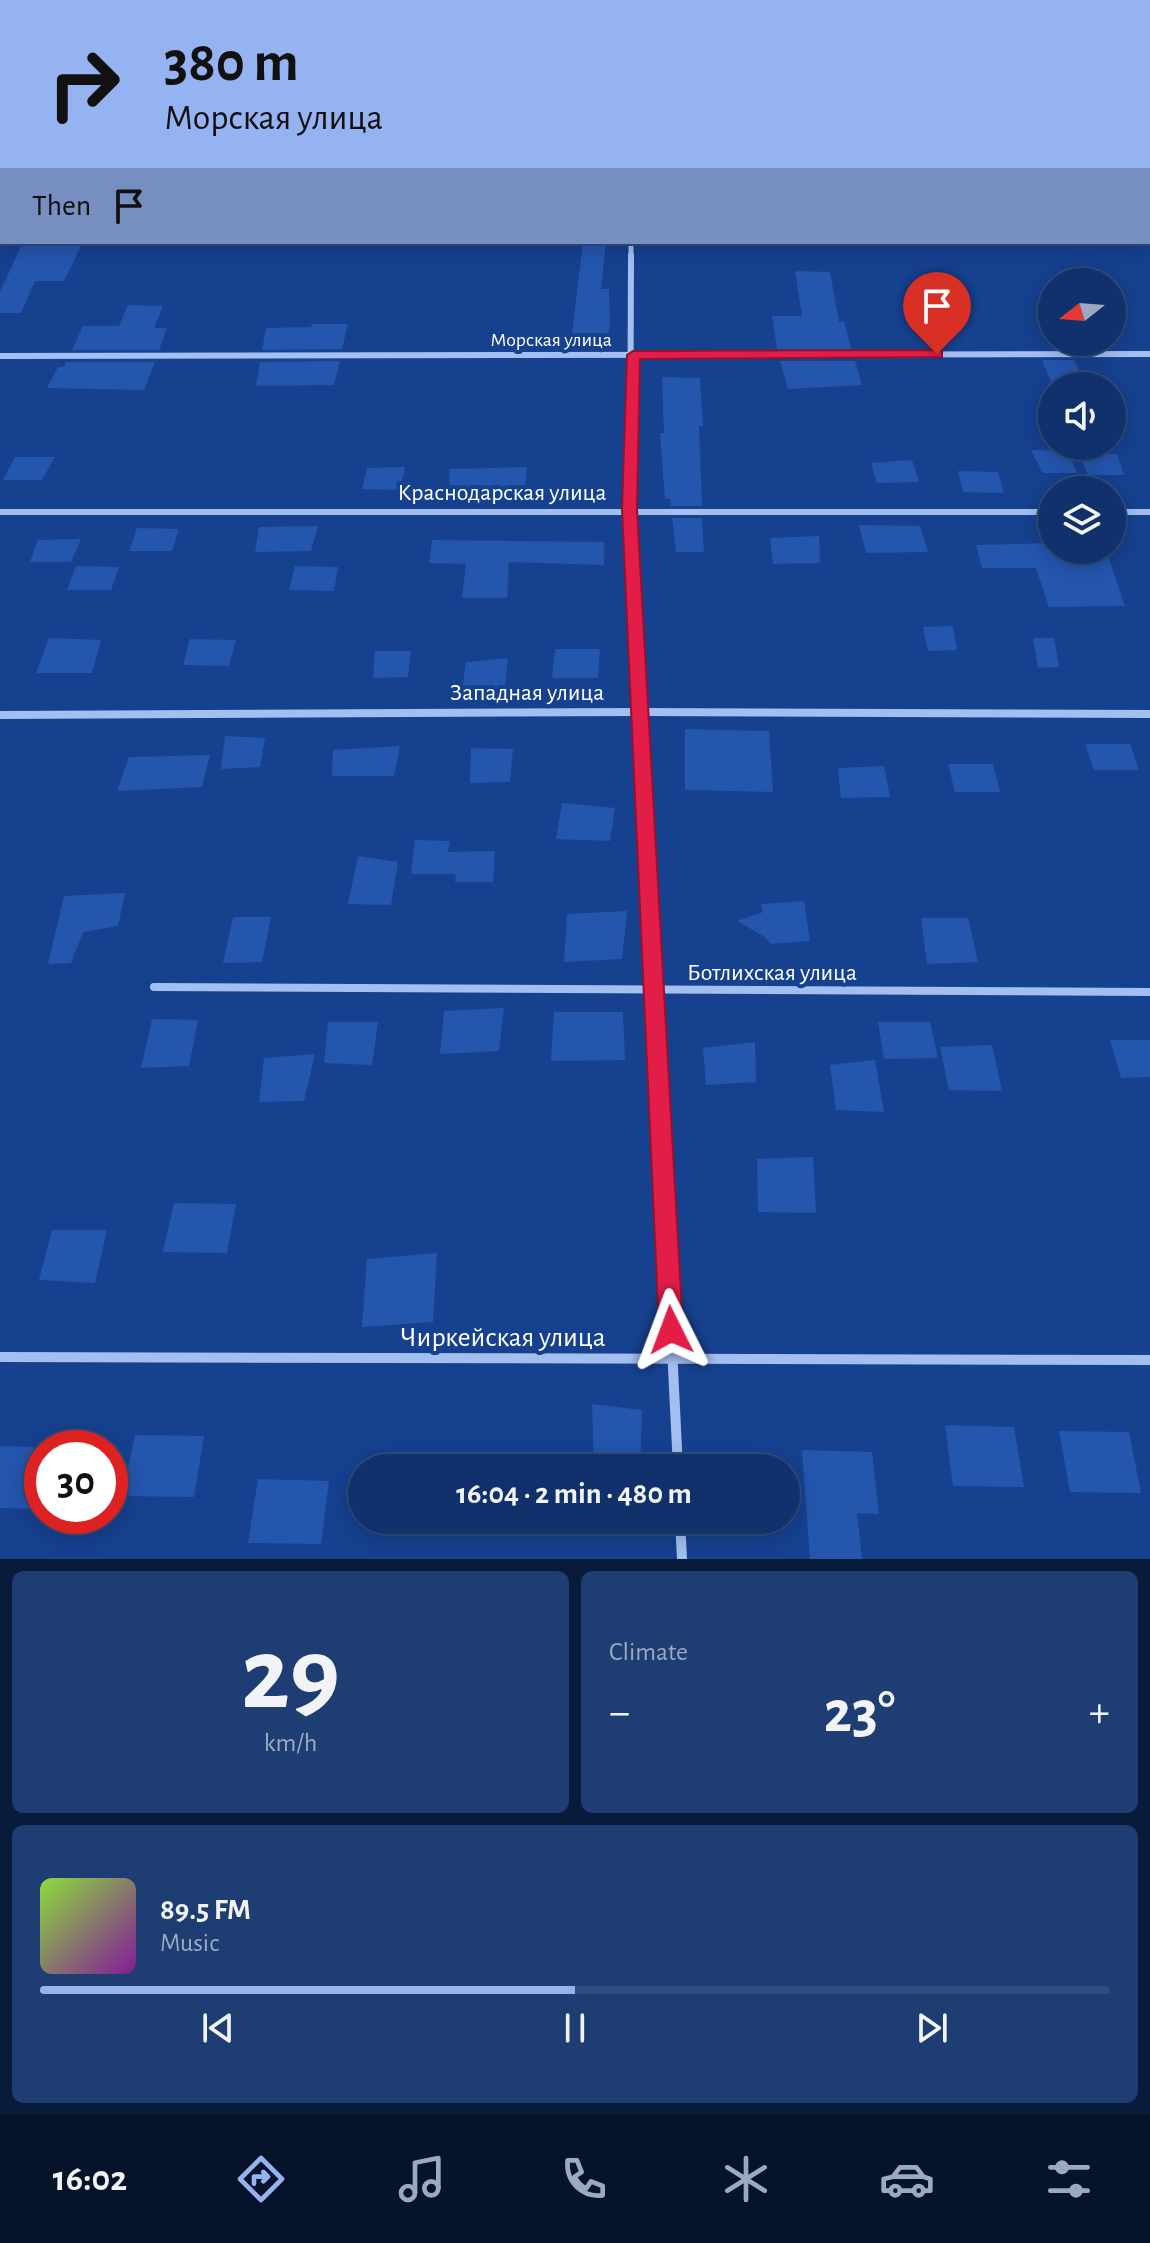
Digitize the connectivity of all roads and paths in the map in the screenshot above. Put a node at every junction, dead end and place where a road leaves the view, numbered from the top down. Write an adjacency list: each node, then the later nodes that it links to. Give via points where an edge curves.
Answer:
1 (631, 244): 3 (street)
2 (1150, 354): 3 (street, Морская улица)
3 (633, 355): 4 (street, Морская улица); 5 (street)
4 (0, 356)
5 (630, 509): 6 (street, Краснодарская улица); 7 (street, Краснодарская улица); 10 (street)
6 (0, 512)
7 (1038, 512)
8 (1126, 512): 9 (street)
9 (1150, 512)
10 (639, 712): 11 (street, Западная улица); 12 (street, Западная улица); 14 (street)
11 (1150, 714)
12 (0, 715)
13 (154, 987): 14 (street, Ботлихская улица)
14 (655, 992): 15 (street, Ботлихская улица); 18 (street)
15 (1150, 992)
16 (0, 1357): 18 (street, Чиркейская улица)
17 (1150, 1360): 18 (street, Чиркейская улица)
18 (672, 1361): 19 (street)
19 (677, 1454)
20 (681, 1534): 21 (street)
21 (682, 1559)

